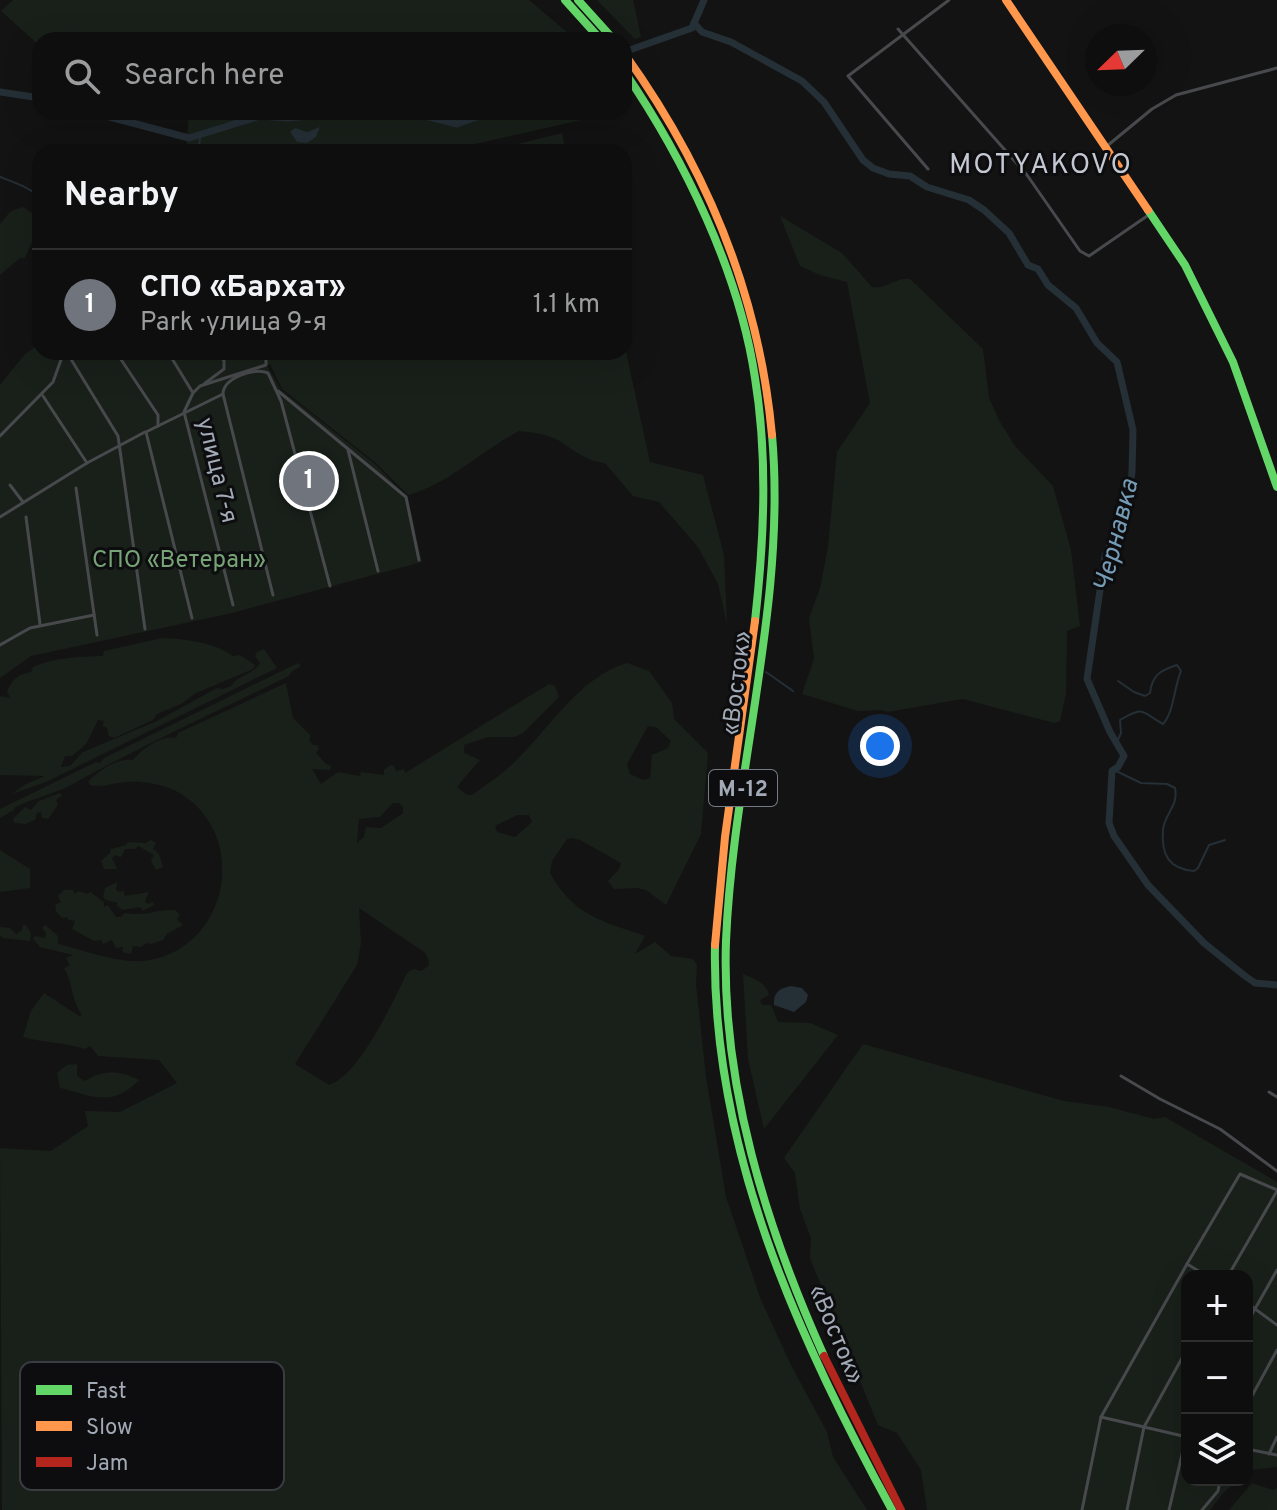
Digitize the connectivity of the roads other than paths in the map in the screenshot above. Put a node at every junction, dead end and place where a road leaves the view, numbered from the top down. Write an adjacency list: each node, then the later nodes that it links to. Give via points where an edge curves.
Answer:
1 (565, 0): 6 (main road)
2 (578, 0): 7 (main road)
3 (949, 0): 8 (street)
4 (1006, 0): 12 (main road)
5 (898, 29): 8 (street)
6 (594, 32)
7 (607, 32)
8 (901, 36): 13 (street, via 848,76); 14 (street, via 1027,175 1080,251 1089,256)
9 (632, 64): 74 (main road, «Восток» / М-12, via 681,138 718,218 757,333 771,411 769,576 728,910 727,999 745,1125 798,1294 845,1403)
10 (1277, 68): 12 (street, via 1176,95)
11 (632, 83): 73 (main road, «Восток» / М-12, via 707,219 744,331 759,414 764,487 760,583 719,898 715,980 721,1060 742,1157 780,1273 839,1408)
12 (1107, 146): 14 (main road)
13 (928, 169)
14 (1152, 213): 34 (main road, via 1229,353)
15 (61, 360): 25 (street)
16 (72, 360): 30 (street, via 116,430)
17 (121, 360): 27 (street, via 155,409)
18 (173, 360): 23 (street, улица 7-я)
19 (223, 360): 21 (street, via 224,369)
20 (266, 360): 21 (street, via 266,365)
21 (200, 386): 23 (street)
22 (278, 391): 24 (street, via 265,371 228,381); 31 (street); 41 (street)
23 (193, 393): 26 (street, улица 7-я)
24 (223, 394): 26 (street); 42 (street)
25 (42, 395): 29 (street); 32 (street)
26 (184, 412): 27 (street); 43 (street, улица 7-я)
27 (158, 426): 28 (street)
28 (146, 432): 30 (street); 45 (street)
29 (0, 436)
30 (119, 446): 32 (street); 47 (street)
31 (348, 450): 39 (street, via 406,497); 40 (street)
32 (87, 463): 36 (street)
33 (10, 485): 36 (street)
34 (1277, 487)
35 (76, 488): 44 (street)
36 (23, 502): 37 (street)
37 (0, 517)
38 (26, 517): 46 (street)
39 (419, 560)
40 (378, 571)
41 (330, 586)
42 (273, 595)
43 (233, 605)
44 (94, 615): 46 (street); 48 (street)
45 (192, 618)
46 (40, 624): 49 (street)
47 (145, 629)
48 (97, 635)
49 (0, 645)
50 (1121, 1076): 53 (street, via 1220,1129)
51 (1269, 1092): 52 (street)
52 (1277, 1097)
53 (1277, 1171)
54 (1277, 1190): 55 (street, via 1240,1174); 57 (street)
55 (1187, 1264): 56 (street); 64 (street)
56 (1197, 1270)
57 (1231, 1270)
58 (1277, 1270): 59 (street)
59 (1254, 1309): 60 (street)
60 (1277, 1325)
61 (1277, 1350): 63 (street)
62 (1181, 1360): 65 (street)
63 (1253, 1394)
64 (1101, 1417): 65 (street); 75 (street)
65 (1144, 1427): 66 (street); 76 (street)
66 (1181, 1434)
67 (1277, 1437): 69 (street)
68 (1253, 1450): 69 (street)
69 (1269, 1454): 70 (street)
70 (1277, 1455)
71 (1181, 1457): 77 (street)
72 (1219, 1486): 78 (street)
73 (892, 1510)
74 (901, 1510)
75 (1082, 1510)
76 (1127, 1510)
77 (1169, 1510)
78 (1202, 1510)

